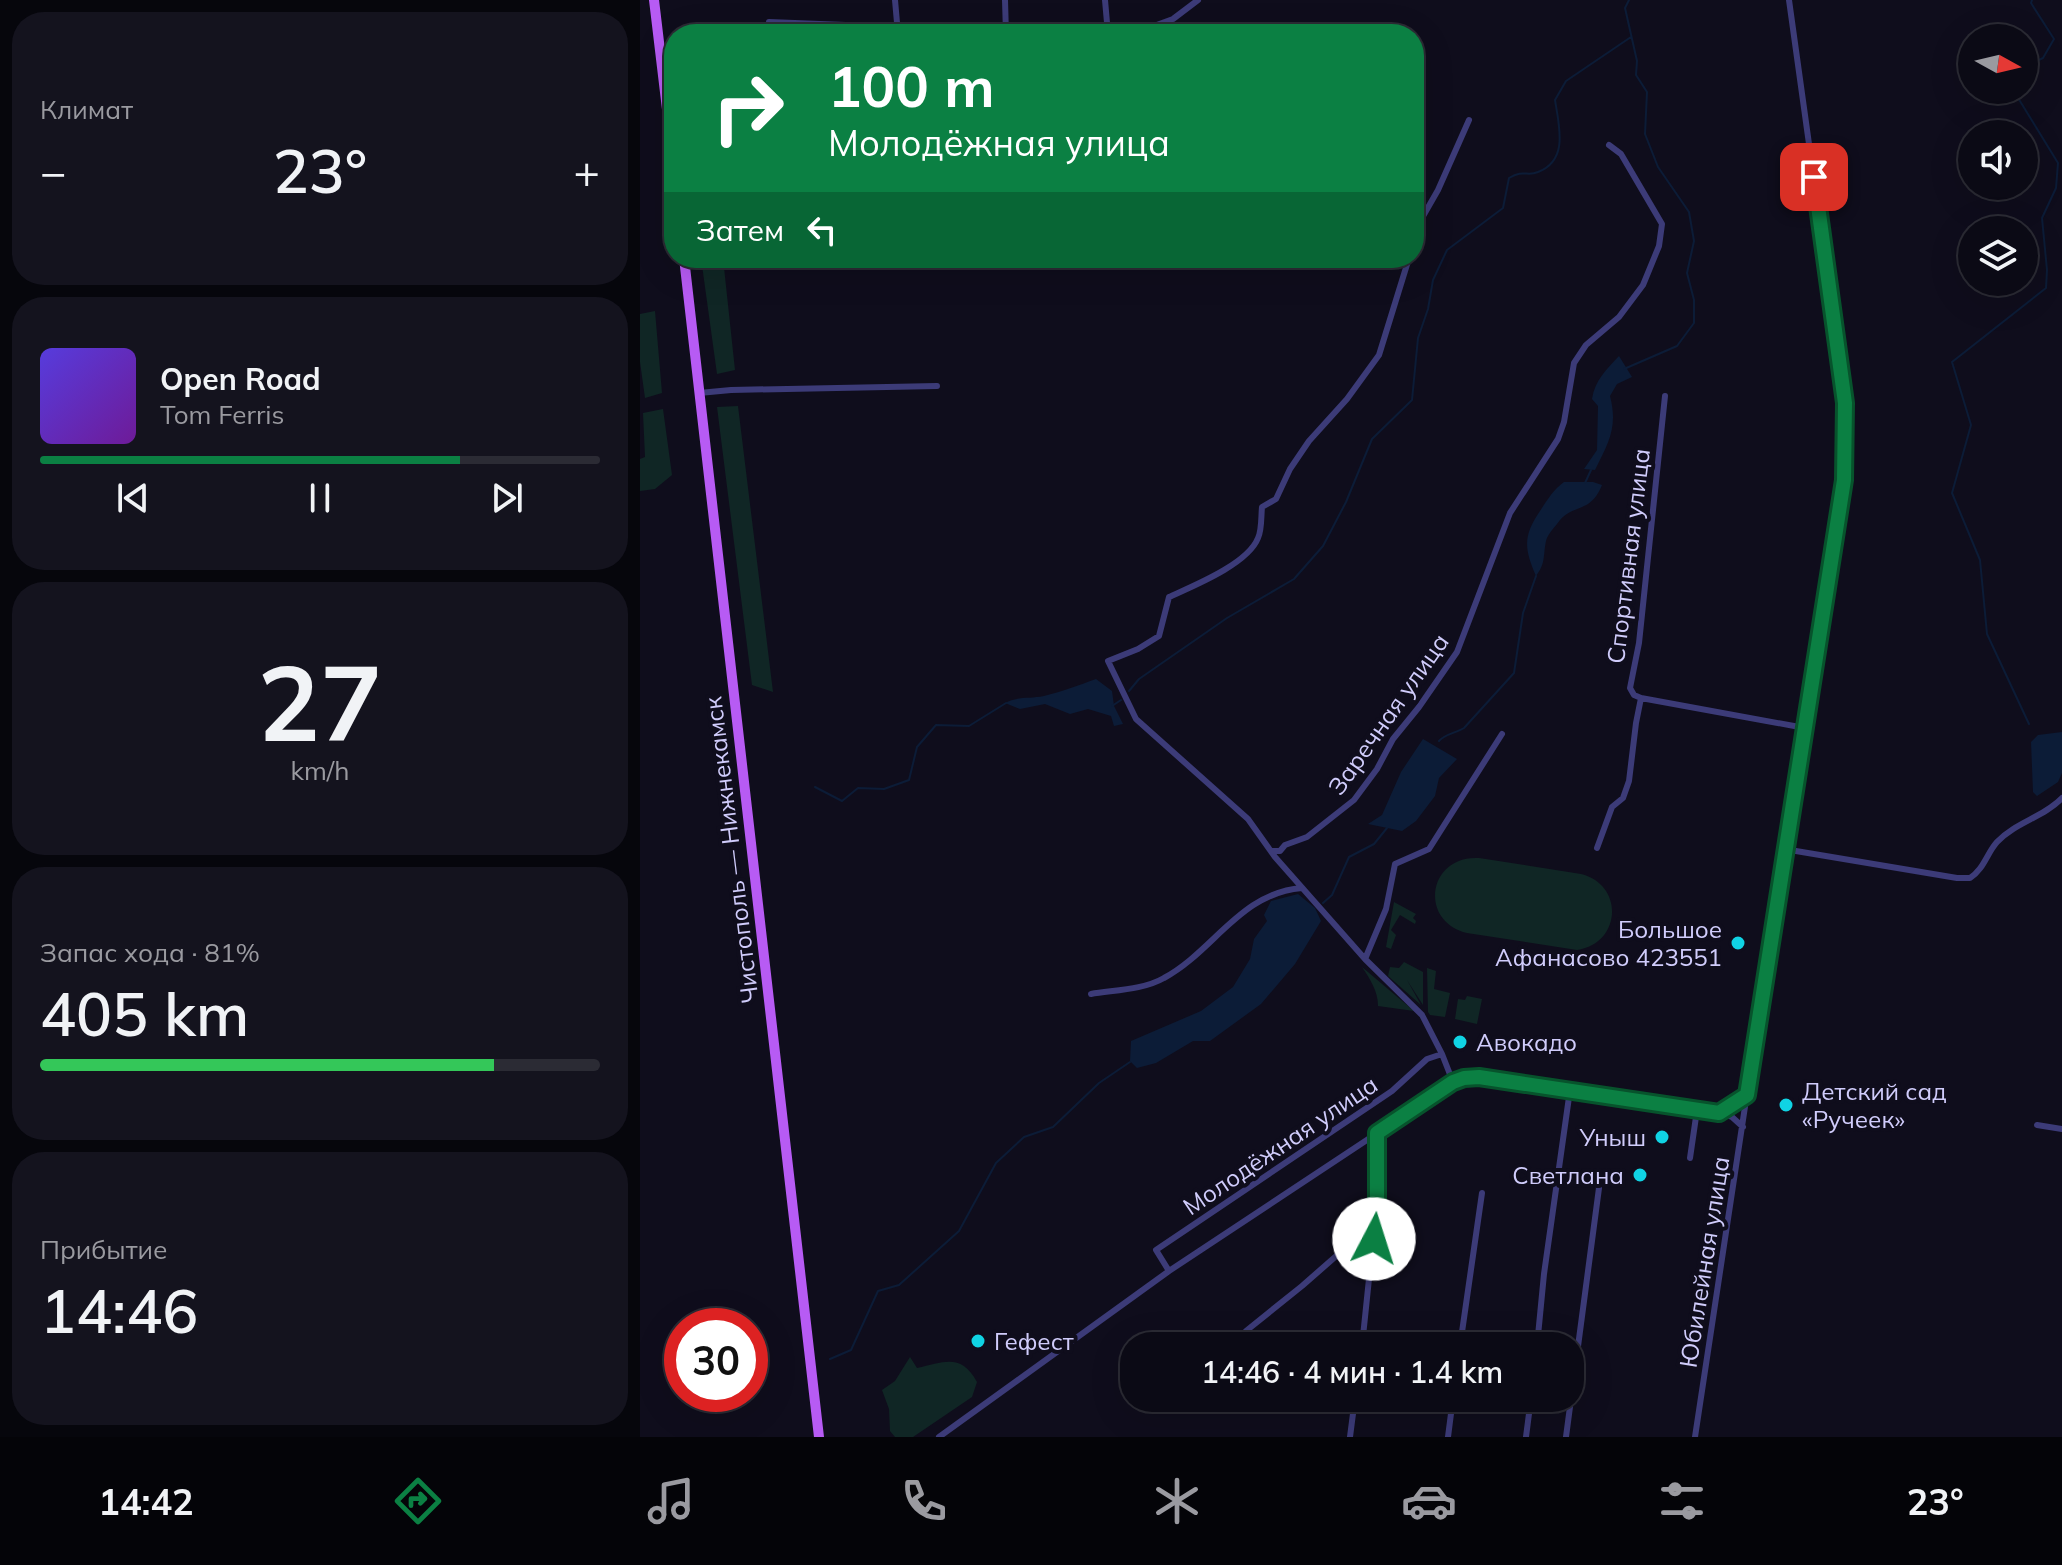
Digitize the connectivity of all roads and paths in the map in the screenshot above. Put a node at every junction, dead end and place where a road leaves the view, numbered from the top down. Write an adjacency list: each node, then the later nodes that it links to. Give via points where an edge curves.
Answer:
1 (654, 0): 13 (main road)
2 (895, 0): 9 (street)
3 (1005, 0): 10 (street)
4 (1105, 0): 11 (street)
5 (1198, 0): 12 (street)
6 (1789, 0): 23 (street, Юбилейная улица, via 1845,403 1844,480)
7 (769, 22): 8 (street)
8 (797, 24)
9 (897, 24)
10 (1006, 24)
11 (1107, 24)
12 (1159, 24)
13 (664, 84)
14 (1469, 120): 16 (street)
15 (1609, 145): 28 (street, Заречная улица, via 1621,154 1662,224 1654,262 1619,317 1586,345 1574,363 1558,439 1510,513 1457,652 1354,800 1307,837)
16 (1424, 214)
17 (685, 268): 20 (main road, Чистополь — Нижнекамск)
18 (1406, 268): 28 (street, via 1379,355 1309,441 1276,499 1262,507 1258,539 1240,559 1169,597 1159,636 1108,661 1136,719 1248,819)
19 (937, 386): 20 (street)
20 (699, 393): 54 (main road, Чистополь — Нижнекамск)
21 (1665, 396): 22 (street, Спортивная улица, via 1630,688)
22 (1641, 698): 23 (street); 26 (street, Спортивная улица, via 1629,781 1623,798 1612,807)
23 (1805, 728): 27 (street, Юбилейная улица)
24 (1502, 734): 30 (street, via 1429,849 1395,864 1386,909)
25 (2062, 798): 27 (street, via 2000,839 1970,878)
26 (1597, 848)
27 (1784, 849): 35 (street, Юбилейная улица)
28 (1272, 851): 29 (street)
29 (1302, 888): 30 (street); 31 (street, via 1259,899 1159,981)
30 (1365, 959): 32 (street, via 1422,1015)
31 (1091, 994)
32 (1442, 1054): 33 (street); 46 (street, Молодёжная улица, via 1427,1059 1392,1091 1156,1250)
33 (1453, 1082): 34 (street, Молодёжная улица, via 1479,1077); 41 (street, Молодёжная улица)
34 (1570, 1090): 36 (street, Молодёжная улица); 43 (street)
35 (1747, 1095): 37 (street); 39 (street, Юбилейная улица)
36 (1697, 1110): 37 (street, Молодёжная улица); 42 (street, Юбилейная улица)
37 (1719, 1113): 39 (street, Молодёжная улица)
38 (2037, 1125): 40 (street)
39 (1743, 1127): 60 (street, Юбилейная улица)
40 (2062, 1129)
41 (1377, 1133): 45 (street, Молодёжная улица); 46 (street, Молодёжная улица)
42 (1690, 1158)
43 (1558, 1175): 50 (street); 59 (street, via 1591,1179 1599,1188)
44 (1482, 1193): 49 (street)
45 (1375, 1222): 47 (street); 48 (street, Молодёжная улица)
46 (1169, 1271): 55 (street, Молодёжная улица)
47 (1246, 1331)
48 (1363, 1332)
49 (1462, 1332)
50 (1539, 1332)
51 (1353, 1412): 56 (street)
52 (1451, 1412): 57 (street)
53 (1529, 1412): 58 (street)
54 (819, 1437)
55 (939, 1437)
56 (1350, 1437)
57 (1448, 1437)
58 (1526, 1437)
59 (1566, 1437)
60 (1695, 1437)

